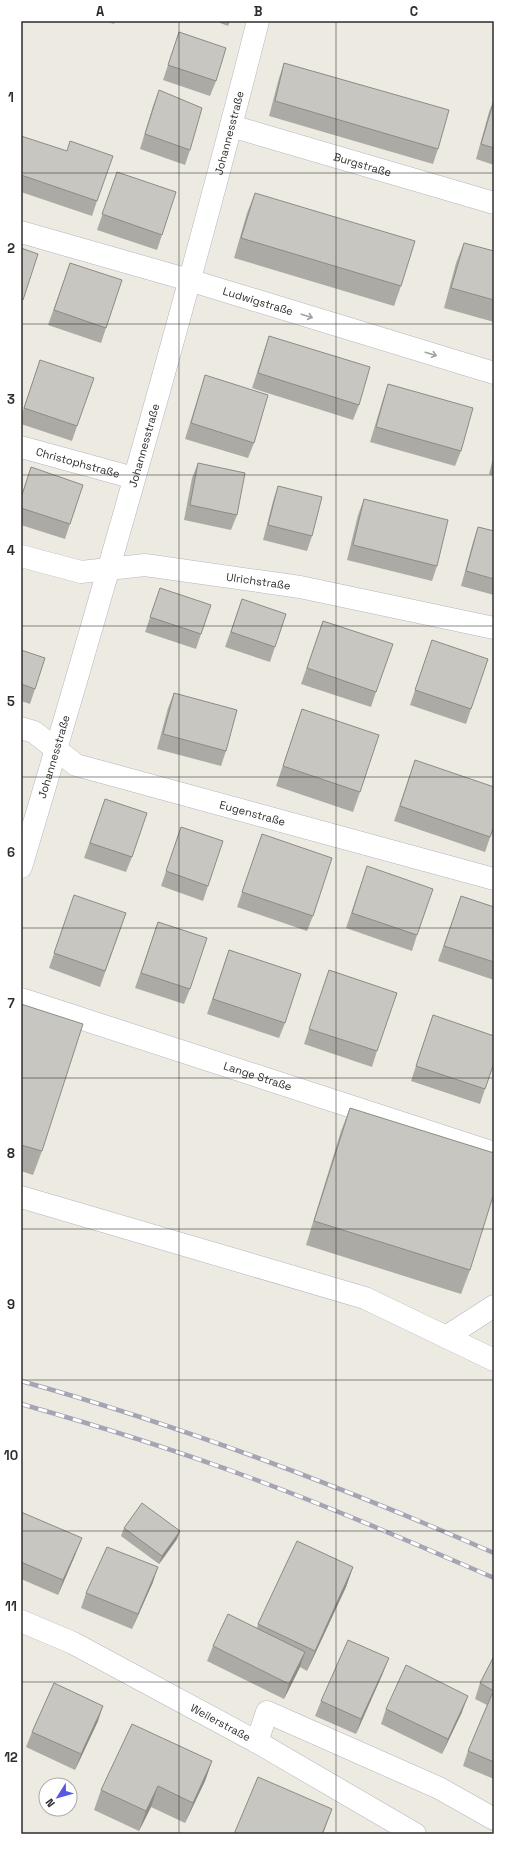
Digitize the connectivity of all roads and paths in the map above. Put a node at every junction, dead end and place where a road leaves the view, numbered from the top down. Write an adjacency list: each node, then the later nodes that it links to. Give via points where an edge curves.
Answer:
1 (258, 21): 2 (street, Johannesstraße)
2 (231, 126): 3 (street, Burgstraße); 5 (street, Johannesstraße)
3 (494, 203)
4 (21, 232): 5 (street, Ludwigstraße)
5 (189, 280): 6 (street, Ludwigstraße, one-way to 6); 8 (street, Johannesstraße)
6 (494, 373)
7 (21, 447): 8 (street, Christophstraße)
8 (134, 478): 10 (street, Johannesstraße)
9 (21, 556): 10 (street, Ulrichstraße, via 81,572)
10 (108, 567): 11 (street, Ulrichstraße, via 144,564 300,587); 13 (street, Johannesstraße)
11 (494, 628)
12 (21, 728): 13 (street, Eugenstraße, via 34,732)
13 (56, 749): 14 (street, Johannesstraße); 15 (street, Eugenstraße, via 76,765)
14 (21, 867)
15 (494, 879)
16 (21, 999): 17 (street, Lange Straße)
17 (494, 1153)
18 (21, 1197): 20 (street, via 365,1298)
19 (494, 1306): 20 (street)
20 (446, 1337): 21 (street)
21 (494, 1360)
22 (21, 1621): 23 (street, Weilerstraße, via 73,1643)
23 (257, 1742): 24 (street, via 267,1712 439,1788); 25 (street, Weilerstraße)
24 (494, 1820)
25 (415, 1834)

